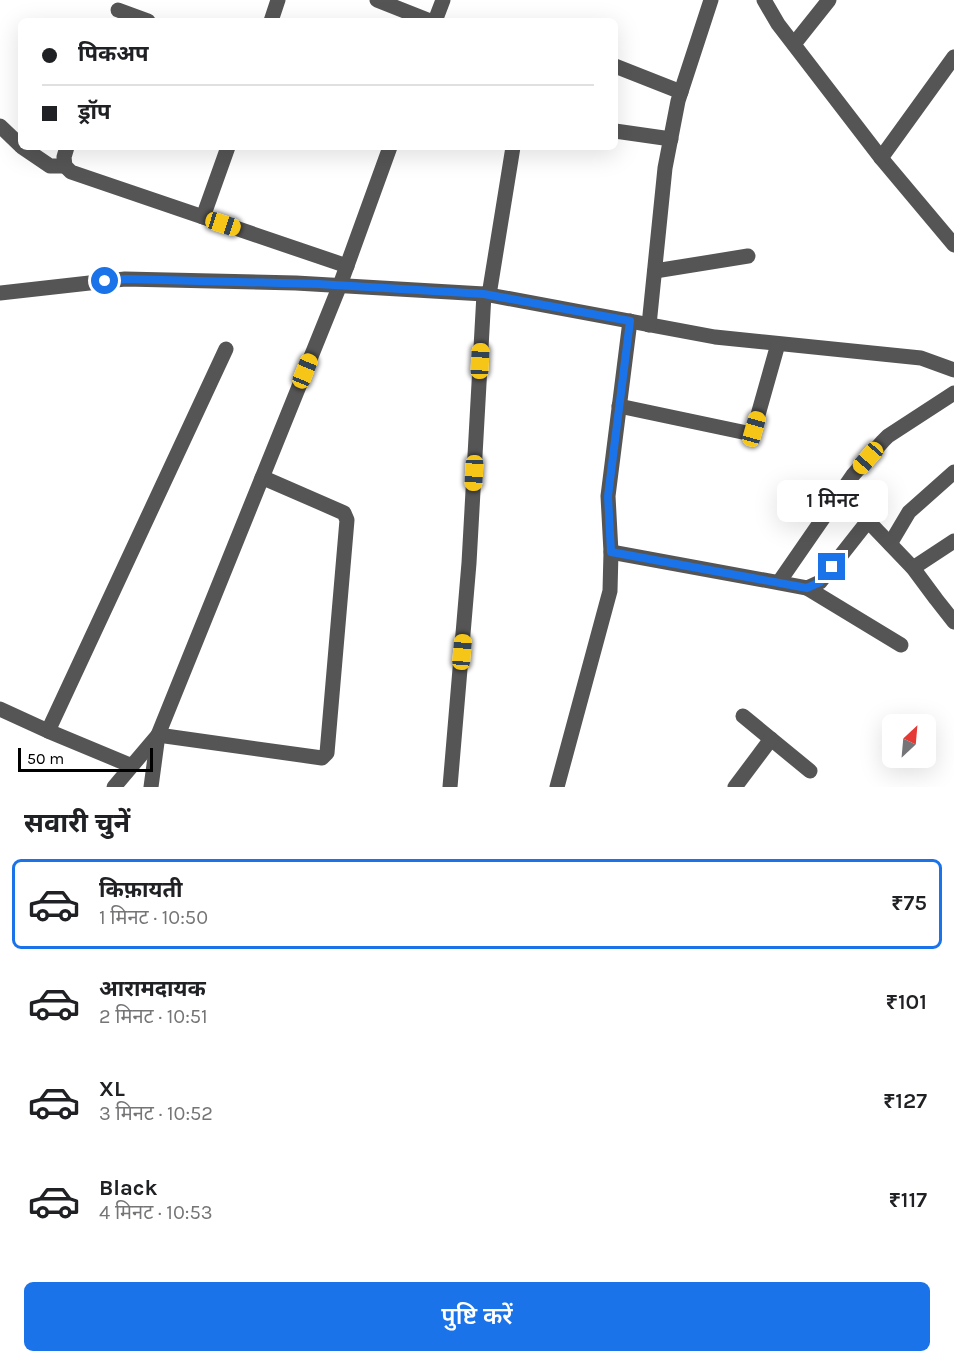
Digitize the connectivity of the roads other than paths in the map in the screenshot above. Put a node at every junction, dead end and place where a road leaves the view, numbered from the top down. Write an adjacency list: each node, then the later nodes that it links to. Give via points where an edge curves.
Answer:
1 (278, 0): 9 (street)
2 (376, 0): 10 (street)
3 (443, 0): 11 (street)
4 (711, 0): 15 (street)
5 (764, 0): 12 (street)
6 (829, 0): 12 (street)
7 (118, 10): 8 (street)
8 (140, 18)
9 (272, 18)
10 (422, 18)
11 (436, 18)
12 (794, 45): 25 (street)
13 (954, 57): 25 (street)
14 (618, 67): 15 (street)
15 (681, 92): 18 (street)
16 (0, 126): 19 (street)
17 (618, 131): 18 (street)
18 (671, 139): 31 (street)
19 (18, 143)
20 (26, 150): 26 (street, via 50,166)
21 (66, 150): 26 (street)
22 (227, 150): 27 (street)
23 (389, 150): 30 (street)
24 (512, 150): 34 (street)
25 (881, 158): 28 (street)
26 (65, 166): 27 (street, via 71,172)
27 (203, 217): 30 (street)
28 (954, 245)
29 (748, 256): 31 (street)
30 (347, 266): 32 (street)
31 (655, 271): 36 (street)
32 (340, 285): 33 (street, via 126,279); 34 (street); 43 (street)
33 (0, 293)
34 (486, 294): 35 (street); 61 (street)
35 (630, 321): 36 (street); 41 (street)
36 (649, 325): 37 (street, via 715,338)
37 (778, 344): 39 (street, via 921,358); 41 (street, via 751,432)
38 (226, 350): 54 (street)
39 (954, 370)
40 (954, 393): 48 (street, via 883,441 853,475)
41 (619, 406): 46 (street, via 608,496)
42 (954, 472): 45 (street, via 909,512)
43 (262, 478): 55 (street); 55 (street, via 344,513 347,520 327,753 322,759)
44 (954, 541): 47 (street)
45 (890, 544): 47 (street); 49 (street, via 868,522 820,582)
46 (611, 552): 48 (street); 62 (street, via 610,591)
47 (913, 568): 50 (street)
48 (779, 582): 49 (street)
49 (807, 588): 51 (street)
50 (954, 622)
51 (901, 645)
52 (0, 709): 54 (street)
53 (743, 716): 56 (street)
54 (48, 731): 57 (street)
55 (158, 735): 57 (street); 60 (street)
56 (771, 739): 58 (street); 63 (street)
57 (132, 766): 59 (street)
58 (810, 771)
59 (114, 787)
60 (151, 787)
61 (450, 787)
62 (557, 787)
63 (735, 787)

